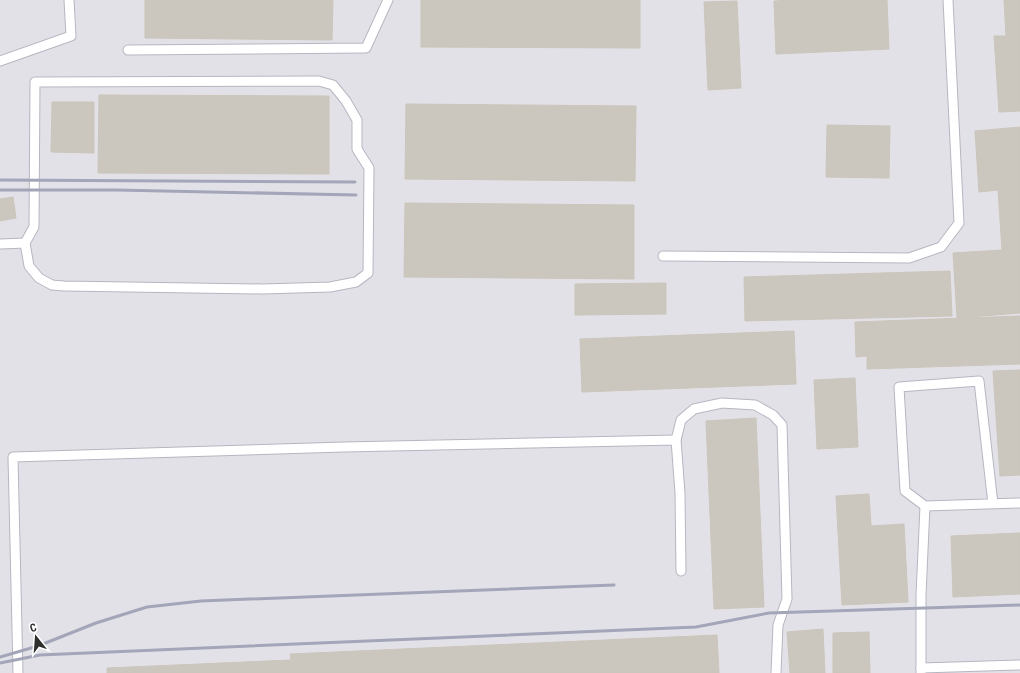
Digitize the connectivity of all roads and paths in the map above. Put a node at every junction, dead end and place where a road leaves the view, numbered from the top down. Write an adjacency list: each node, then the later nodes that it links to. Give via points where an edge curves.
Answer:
1 (69, 0): 5 (lane, via 71,36)
2 (388, 0): 4 (lane, via 366,48)
3 (948, 0): 8 (lane, via 959,223 941,247 909,258)
4 (128, 50)
5 (0, 61)
6 (25, 243): 6 (lane, via 29,266 39,278 58,285 263,289 330,287 356,282 368,273 369,168 357,149 357,120 333,85 319,81 35,82 34,227); 7 (lane)
7 (0, 244)
8 (663, 256)
9 (676, 440): 13 (lane); 16 (lane, via 13,457); 17 (lane, via 681,420 694,409 722,403 755,405 773,415 782,425 787,599 778,625)
10 (1020, 503): 11 (lane)
11 (993, 504): 12 (lane); 12 (lane, via 979,381 899,387 905,491)
12 (925, 506): 15 (lane)
13 (681, 571)
14 (1020, 665): 15 (lane)
15 (921, 671)
16 (18, 673)
17 (776, 673)

